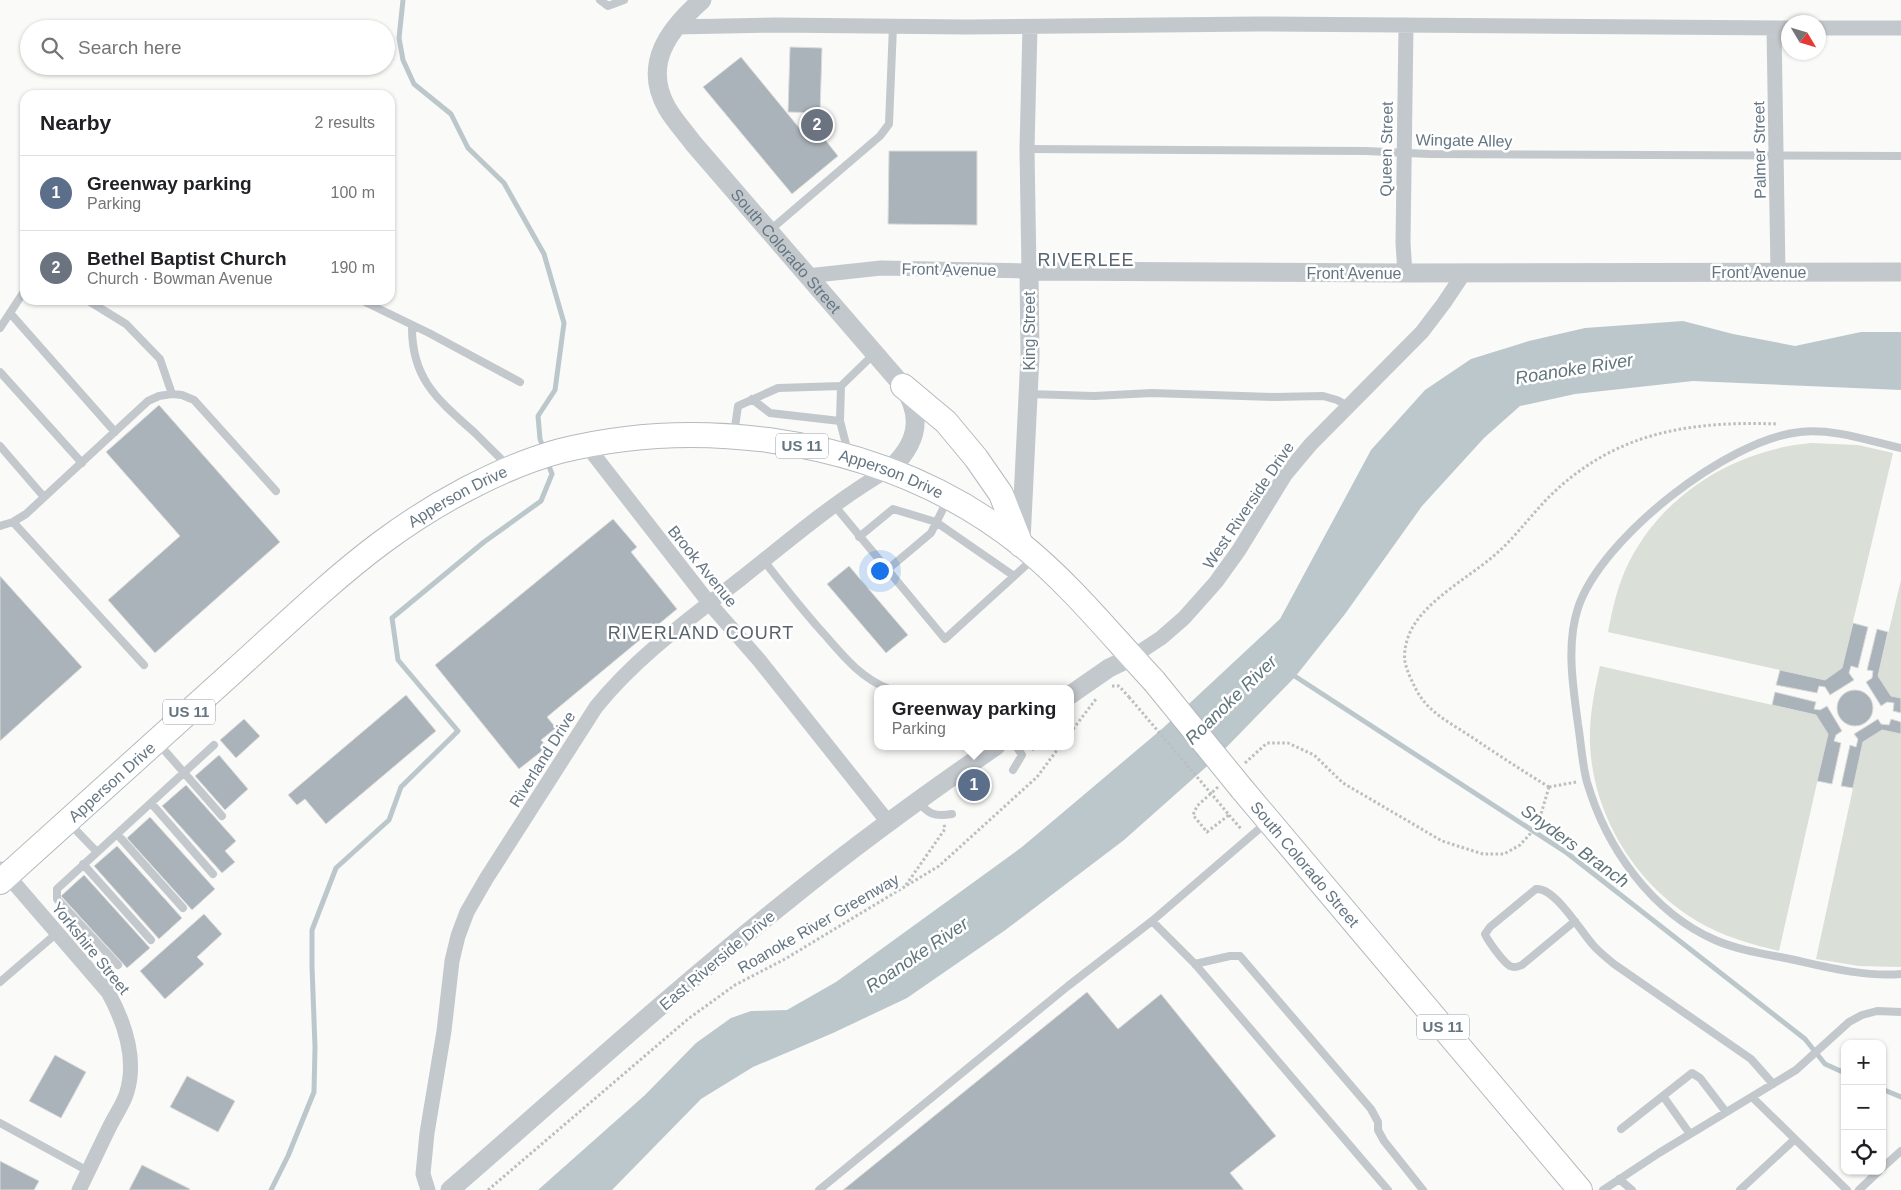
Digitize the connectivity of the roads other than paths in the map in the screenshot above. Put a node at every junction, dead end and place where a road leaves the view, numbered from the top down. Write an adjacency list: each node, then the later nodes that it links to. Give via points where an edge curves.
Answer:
1 (600, 0): 2 (lane, via 608,6)
2 (624, 0)
3 (696, 2): 7 (street, South Colorado Street)
4 (1406, 25): 6 (street); 8 (street); 12 (street, Queen Street)
5 (893, 26): 6 (street); 7 (street, via 775,24); 15 (lane, via 890,124)
6 (1030, 26): 11 (street, King Street)
7 (675, 28): 15 (street, South Colorado Street, via 664,42 659,57 657,79 661,95 693,143)
8 (1781, 28): 13 (street, Palmer Street)
9 (1826, 28): 10 (street)
10 (1901, 28)
11 (1027, 149): 12 (lane, Wingate Alley); 16 (street, King Street)
12 (1403, 153): 13 (lane, Wingate Alley); 20 (street, Queen Street)
13 (1776, 156): 14 (lane, Wingate Alley); 18 (street, Palmer Street)
14 (1901, 156)
15 (769, 231): 21 (street, South Colorado Street)
16 (1029, 271): 20 (street, Front Avenue); 21 (street, Front Avenue, via 881,268); 34 (street, King Street)
17 (1464, 272): 18 (street, Front Avenue); 20 (street, Front Avenue); 36 (street, West Riverside Drive, via 1422,332)
18 (1778, 272): 19 (street, Front Avenue)
19 (1901, 272)
20 (1405, 273)
21 (807, 276): 28 (street, South Colorado Street)
22 (20, 298): 25 (lane)
23 (95, 305): 33 (lane, via 126,324 160,359)
24 (371, 305): 26 (lane)
25 (10, 313): 27 (lane); 38 (lane)
26 (412, 325): 30 (lane); 45 (lane, via 414,352 430,389 442,405)
27 (0, 328)
28 (875, 353): 31 (lane); 32 (street, South Colorado Street)
29 (0, 372): 44 (lane)
30 (520, 382)
31 (841, 386): 35 (lane, via 778,388); 37 (lane)
32 (904, 386): 46 (street, South Colorado Street, via 915,409 916,423 909,447); 55 (main road, via 946,422 976,458 1001,494)
33 (172, 394): 38 (lane, via 148,401); 47 (lane, via 182,395 200,405)
34 (1028, 394): 36 (lane, via 1323,396); 55 (street, King Street)
35 (752, 400): 37 (lane, via 770,413); 39 (lane, via 738,406)
36 (1348, 406): 60 (street, West Riverside Drive, via 1285,475 1216,582 1162,638)
37 (840, 421): 43 (lane)
38 (115, 432): 44 (lane)
39 (733, 437): 41 (main road, Apperson Drive / US 11, via 652,436); 43 (main road, Apperson Drive / US 11)
40 (0, 446): 48 (lane)
41 (587, 446): 45 (main road, Apperson Drive / US 11, via 560,451); 59 (street, Brook Avenue)
42 (1901, 448): 89 (lane, via 1840,434 1798,432 1740,451 1709,467 1657,509 1618,547 1594,577 1575,621 1572,648 1587,780 1601,822 1618,854 1650,892 1688,926 1717,941 1856,972)
43 (850, 456): 46 (main road, Apperson Drive / US 11)
44 (82, 463): 48 (lane)
45 (511, 469): 64 (main road, Apperson Drive / US 11, via 425,513 380,544)
46 (890, 469): 49 (main road, Apperson Drive / US 11); 50 (street, Riverland Drive)
47 (276, 491)
48 (44, 497): 51 (lane)
49 (948, 497): 52 (lane); 55 (main road, Apperson Drive / US 11)
50 (834, 505): 54 (lane); 56 (street, Riverland Drive)
51 (13, 522): 53 (lane); 61 (lane)
52 (936, 522): 54 (lane, via 893,509); 57 (lane, via 931,533); 58 (lane)
53 (0, 526)
54 (859, 537): 57 (lane)
55 (1028, 551): 58 (lane); 60 (main road, South Colorado Street / US 11, via 1085,604)
56 (764, 561): 59 (street, Riverland Drive); 62 (lane, via 854,668)
57 (887, 570): 58 (lane, via 944,639)
58 (1014, 576)
59 (710, 604): 76 (street, Brook Avenue, via 759,660); 106 (street, Riverland Drive, via 635,664 596,707 467,912 452,960 427,1133 423,1174)
60 (1132, 657): 63 (street, via 1109,668); 74 (main road, South Colorado Street / US 11, bridge)
61 (144, 665)
62 (881, 685)
63 (1074, 692)
64 (156, 741): 69 (lane); 75 (main road, Apperson Drive / US 11)
65 (214, 745): 69 (lane)
66 (990, 750): 70 (street, East Riverside Drive)
67 (1019, 750): 68 (lane, via 1022,755)
68 (1013, 770)
69 (184, 773): 71 (lane); 73 (lane)
70 (918, 801): 72 (lane, via 928,813); 76 (street, East Riverside Drive)
71 (151, 803): 77 (lane); 80 (lane)
72 (952, 814)
73 (222, 816)
74 (1269, 820): 83 (lane); 111 (main road, South Colorado Street / US 11)
75 (68, 822): 78 (lane); 81 (main road, Apperson Drive / US 11)
76 (888, 822): 107 (street, East Riverside Drive, via 783,904)
77 (116, 834): 78 (lane); 82 (lane)
78 (97, 852): 79 (lane)
79 (83, 864): 86 (lane); 88 (lane, via 57,889 57,899)
80 (213, 874)
81 (3, 875): 85 (street, Yorkshire Street)
82 (183, 908)
83 (1152, 920): 87 (lane); 108 (lane)
84 (1575, 921): 84 (lane, via 1550,892 1542,888 1536,889 1485,934 1509,966 1516,968); 92 (lane, via 1593,945 1614,964 1751,1059)
85 (57, 933): 90 (lane); 102 (street, Yorkshire Street, via 108,992 119,1012 130,1050 127,1093)
86 (151, 940)
87 (1195, 964): 109 (lane); 110 (lane, via 1240,956 1371,1109 1384,1141)
88 (118, 965)
89 (1901, 974)
90 (0, 982)
91 (1901, 1012): 92 (lane, via 1877,1011 1848,1022 1796,1070)
92 (1773, 1084): 94 (lane)
93 (1663, 1096): 95 (lane, via 1692,1074 1700,1078); 97 (lane); 98 (lane)
94 (1752, 1096): 95 (lane); 99 (lane)
95 (1726, 1112): 98 (lane)
96 (0, 1123): 102 (lane)
97 (1621, 1129)
98 (1690, 1134): 104 (lane)
99 (1795, 1139): 114 (lane); 115 (lane)
100 (1901, 1151): 101 (lane)
101 (1886, 1164)
102 (88, 1171): 105 (street, Yorkshire Street)
103 (1875, 1175): 116 (lane)
104 (1619, 1179): 112 (lane); 113 (lane)
105 (79, 1190)
106 (428, 1190)
107 (450, 1190)
108 (819, 1190)
109 (1388, 1190)
110 (1423, 1190)
111 (1580, 1190)
112 (1603, 1190)
113 (1632, 1190)
114 (1740, 1190)
115 (1847, 1190)
116 (1859, 1190)

